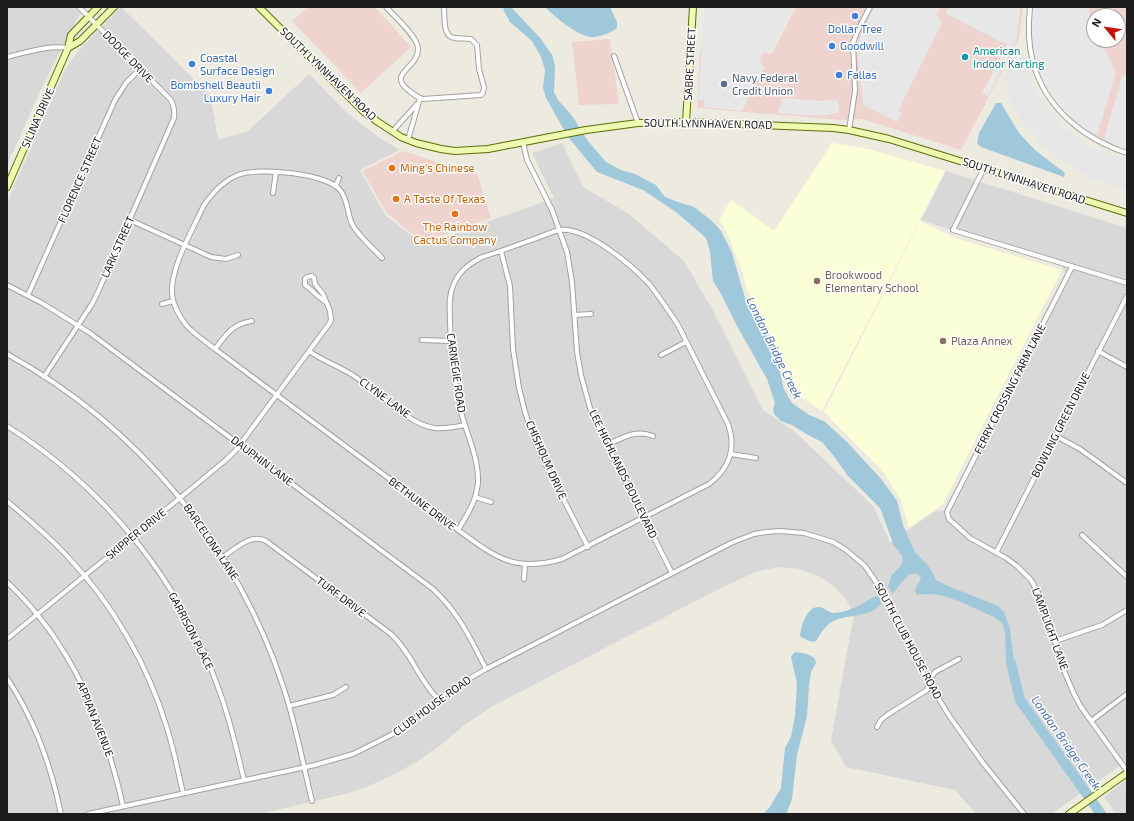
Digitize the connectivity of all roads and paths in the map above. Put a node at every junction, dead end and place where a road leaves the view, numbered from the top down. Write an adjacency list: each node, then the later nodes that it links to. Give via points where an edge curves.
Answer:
1 (79, 7): 10 (street, DODGE DRIVE)
2 (98, 7): 10 (street, SILINA DRIVE)
3 (114, 7): 11 (street)
4 (259, 7): 21 (street, SOUTH LYNNHAVEN ROAD, via 364,112)
5 (386, 7): 16 (street, via 417,43 416,58 402,73 401,80 403,86)
6 (444, 7): 16 (street, via 445,30 449,36 471,40 477,45 484,90 478,95)
7 (693, 7): 18 (street, SABRE STREET)
8 (870, 7): 20 (street, via 853,43 855,91)
9 (1030, 7): 24 (street, via 1028,35 1033,64 1051,100 1080,130 1100,142)
10 (89, 16): 11 (street, DODGE DRIVE); 12 (street, SILINA DRIVE, via 71,35)
11 (96, 24): 12 (street, via 80,41); 15 (street, DODGE DRIVE)
12 (68, 48): 14 (street, via 45,49); 29 (street, SILINA DRIVE)
13 (614, 56): 19 (street)
14 (7, 57)
15 (140, 69): 17 (street, DODGE DRIVE, via 171,100); 41 (street, FLORENCE STREET, via 126,83 115,100)
16 (420, 100): 21 (street); 22 (street)
17 (175, 109): 32 (street, LARK STREET, via 174,118)
18 (686, 122): 19 (street, SOUTH LYNNHAVEN ROAD); 20 (street, SOUTH LYNNHAVEN ROAD)
19 (638, 123): 23 (street, SOUTH LYNNHAVEN ROAD)
20 (849, 130): 25 (street, SOUTH LYNNHAVEN ROAD, via 890,139)
21 (392, 132): 22 (street, SOUTH LYNNHAVEN ROAD)
22 (408, 140): 23 (street, SOUTH LYNNHAVEN ROAD, via 455,151 488,149)
23 (523, 142): 33 (street, LEE HIGHLANDS BOULEVARD, via 529,164)
24 (1127, 152)
25 (984, 168): 31 (street, SOUTH LYNNHAVEN ROAD); 38 (street, via 953,230)
26 (276, 172): 28 (street, BETHUNE DRIVE, via 315,177); 30 (street); 34 (street, BETHUNE DRIVE, via 240,174 223,184 204,205)
27 (339, 178): 28 (street)
28 (336, 185): 37 (street, via 344,195 352,224)
29 (7, 187)
30 (274, 193)
31 (1127, 213)
32 (130, 220): 34 (street); 49 (street, LARK STREET, via 98,292)
33 (561, 230): 35 (street, CARNEGIE ROAD); 47 (street, LEE HIGHLANDS BOULEVARD, via 570,268); 52 (street, BETHUNE DRIVE, via 575,232 598,243 638,273 665,305)
34 (186, 245): 36 (street, via 219,259); 43 (street, BETHUNE DRIVE, via 174,277)
35 (500, 251): 51 (street, CARNEGIE ROAD, via 472,262 456,279 450,302); 79 (street, CHISHOLM DRIVE, via 510,286 513,350 525,412 536,444)
36 (238, 255)
37 (382, 258)
38 (1072, 266): 39 (street); 74 (street, FERRY CROSSING FARM LANE)
39 (1127, 283)
40 (7, 285): 41 (street, DAUPHIN LANE)
41 (28, 295): 49 (street, DAUPHIN LANE)
42 (1127, 296): 55 (street, BOWLING GREEN DRIVE)
43 (173, 301): 45 (street); 53 (street, BETHUNE DRIVE, via 192,331)
44 (326, 302): 44 (street, via 314,278 306,276 305,285); 54 (street, SKIPPER DRIVE, via 331,320)
45 (162, 304)
46 (591, 314): 47 (street)
47 (574, 315): 66 (street, LEE HIGHLANDS BOULEVARD, via 581,375 590,408)
48 (252, 321): 53 (street, via 243,322 231,329)
49 (78, 325): 59 (street, LARK STREET); 65 (street, DAUPHIN LANE)
50 (422, 340): 51 (street)
51 (451, 341): 62 (street, CARNEGIE ROAD, via 456,389)
52 (686, 342): 57 (street); 67 (street, BETHUNE DRIVE, via 728,424 732,440)
53 (215, 349): 60 (street, BETHUNE DRIVE)
54 (309, 352): 60 (street, SKIPPER DRIVE); 62 (street, CLYNE LANE, via 357,378 418,423 442,429)
55 (1098, 352): 58 (street); 64 (street, BOWLING GREEN DRIVE)
56 (7, 354): 59 (street, BARCELONA LANE)
57 (661, 355)
58 (1127, 366)
59 (44, 377): 71 (street, BARCELONA LANE, via 116,430)
60 (276, 395): 65 (street, SKIPPER DRIVE); 76 (street, BETHUNE DRIVE)
61 (7, 426): 78 (street, GARRISON PLACE, via 83,484)
62 (465, 426): 70 (street, CARNEGIE ROAD, via 476,464 478,483)
63 (653, 436): 66 (street, via 644,433 632,434)
64 (1056, 436): 69 (street, via 1080,449); 80 (street, BOWLING GREEN DRIVE)
65 (240, 445): 71 (street, SKIPPER DRIVE); 94 (street, DAUPHIN LANE, via 437,593 461,621)
66 (607, 445): 75 (street, LEE HIGHLANDS BOULEVARD)
67 (731, 454): 68 (street); 75 (street, BETHUNE DRIVE, via 721,474 709,484)
68 (756, 458)
69 (1127, 483)
70 (475, 497): 73 (street); 76 (street, CARNEGIE ROAD)
71 (180, 498): 78 (street, SKIPPER DRIVE); 82 (street, BARCELONA LANE)
72 (7, 501): 85 (street, via 50,539)
73 (491, 502)
74 (947, 512): 80 (street, LAMPLIGHT LANE, via 949,519 960,530)
75 (644, 518): 79 (street, BETHUNE DRIVE); 84 (street, LEE HIGHLANDS BOULEVARD)
76 (458, 530): 83 (street, BETHUNE DRIVE, via 498,558)
77 (1082, 535): 86 (street)
78 (132, 537): 85 (street, SKIPPER DRIVE); 105 (street, GARRISON PLACE, via 175,596 201,646 230,724)
79 (588, 547): 83 (street, BETHUNE DRIVE, via 553,562)
80 (996, 553): 92 (street, LAMPLIGHT LANE, via 1017,566 1031,580 1041,598)
81 (709, 554): 84 (street, CLUB HOUSE ROAD); 96 (street, SOUTH CLUB HOUSE ROAD, via 745,537 766,532 804,533 833,542 865,566 875,579)
82 (223, 557): 99 (street, TURF DRIVE, via 250,540 259,538 266,541 391,634 406,650 422,679); 100 (street, BARCELONA LANE, via 260,627)
83 (525, 564): 87 (street)
84 (672, 573): 94 (street, CLUB HOUSE ROAD)
85 (84, 576): 90 (street, SKIPPER DRIVE); 106 (street, via 121,627 147,676 167,728)
86 (1127, 577)
87 (524, 579)
88 (7, 582): 90 (street, APPIAN AVENUE)
89 (1127, 610): 92 (street, via 1102,625)
90 (36, 614): 91 (street, SKIPPER DRIVE); 108 (street, APPIAN AVENUE, via 70,662 92,704 109,751)
91 (7, 639)
92 (1055, 641): 101 (street, LAMPLIGHT LANE, via 1071,688)
93 (959, 659): 96 (street, via 935,672)
94 (486, 669): 99 (street, CLUB HOUSE ROAD, via 462,682)
95 (7, 678): 109 (street, via 43,746)
96 (930, 684): 102 (street, via 924,693 887,715); 111 (street, SOUTH CLUB HOUSE ROAD, via 959,731)
97 (346, 687): 100 (street, via 333,695)
98 (1127, 694): 101 (street)
99 (438, 700): 103 (street, CLUB HOUSE ROAD, via 405,726 368,748)
100 (289, 706): 103 (street, BARCELONA LANE)
101 (1091, 721): 104 (street, LAMPLIGHT LANE)
102 (877, 727)
103 (304, 767): 105 (street, CLUB HOUSE ROAD); 107 (street, BARCELONA LANE)
104 (1127, 772): 112 (street)
105 (244, 780): 106 (street, CLUB HOUSE ROAD)
106 (183, 793): 108 (street, CLUB HOUSE ROAD)
107 (312, 801)
108 (123, 806): 110 (street, CLUB HOUSE ROAD)
109 (61, 814)
110 (88, 814)
111 (1024, 814)
112 (1069, 814)

